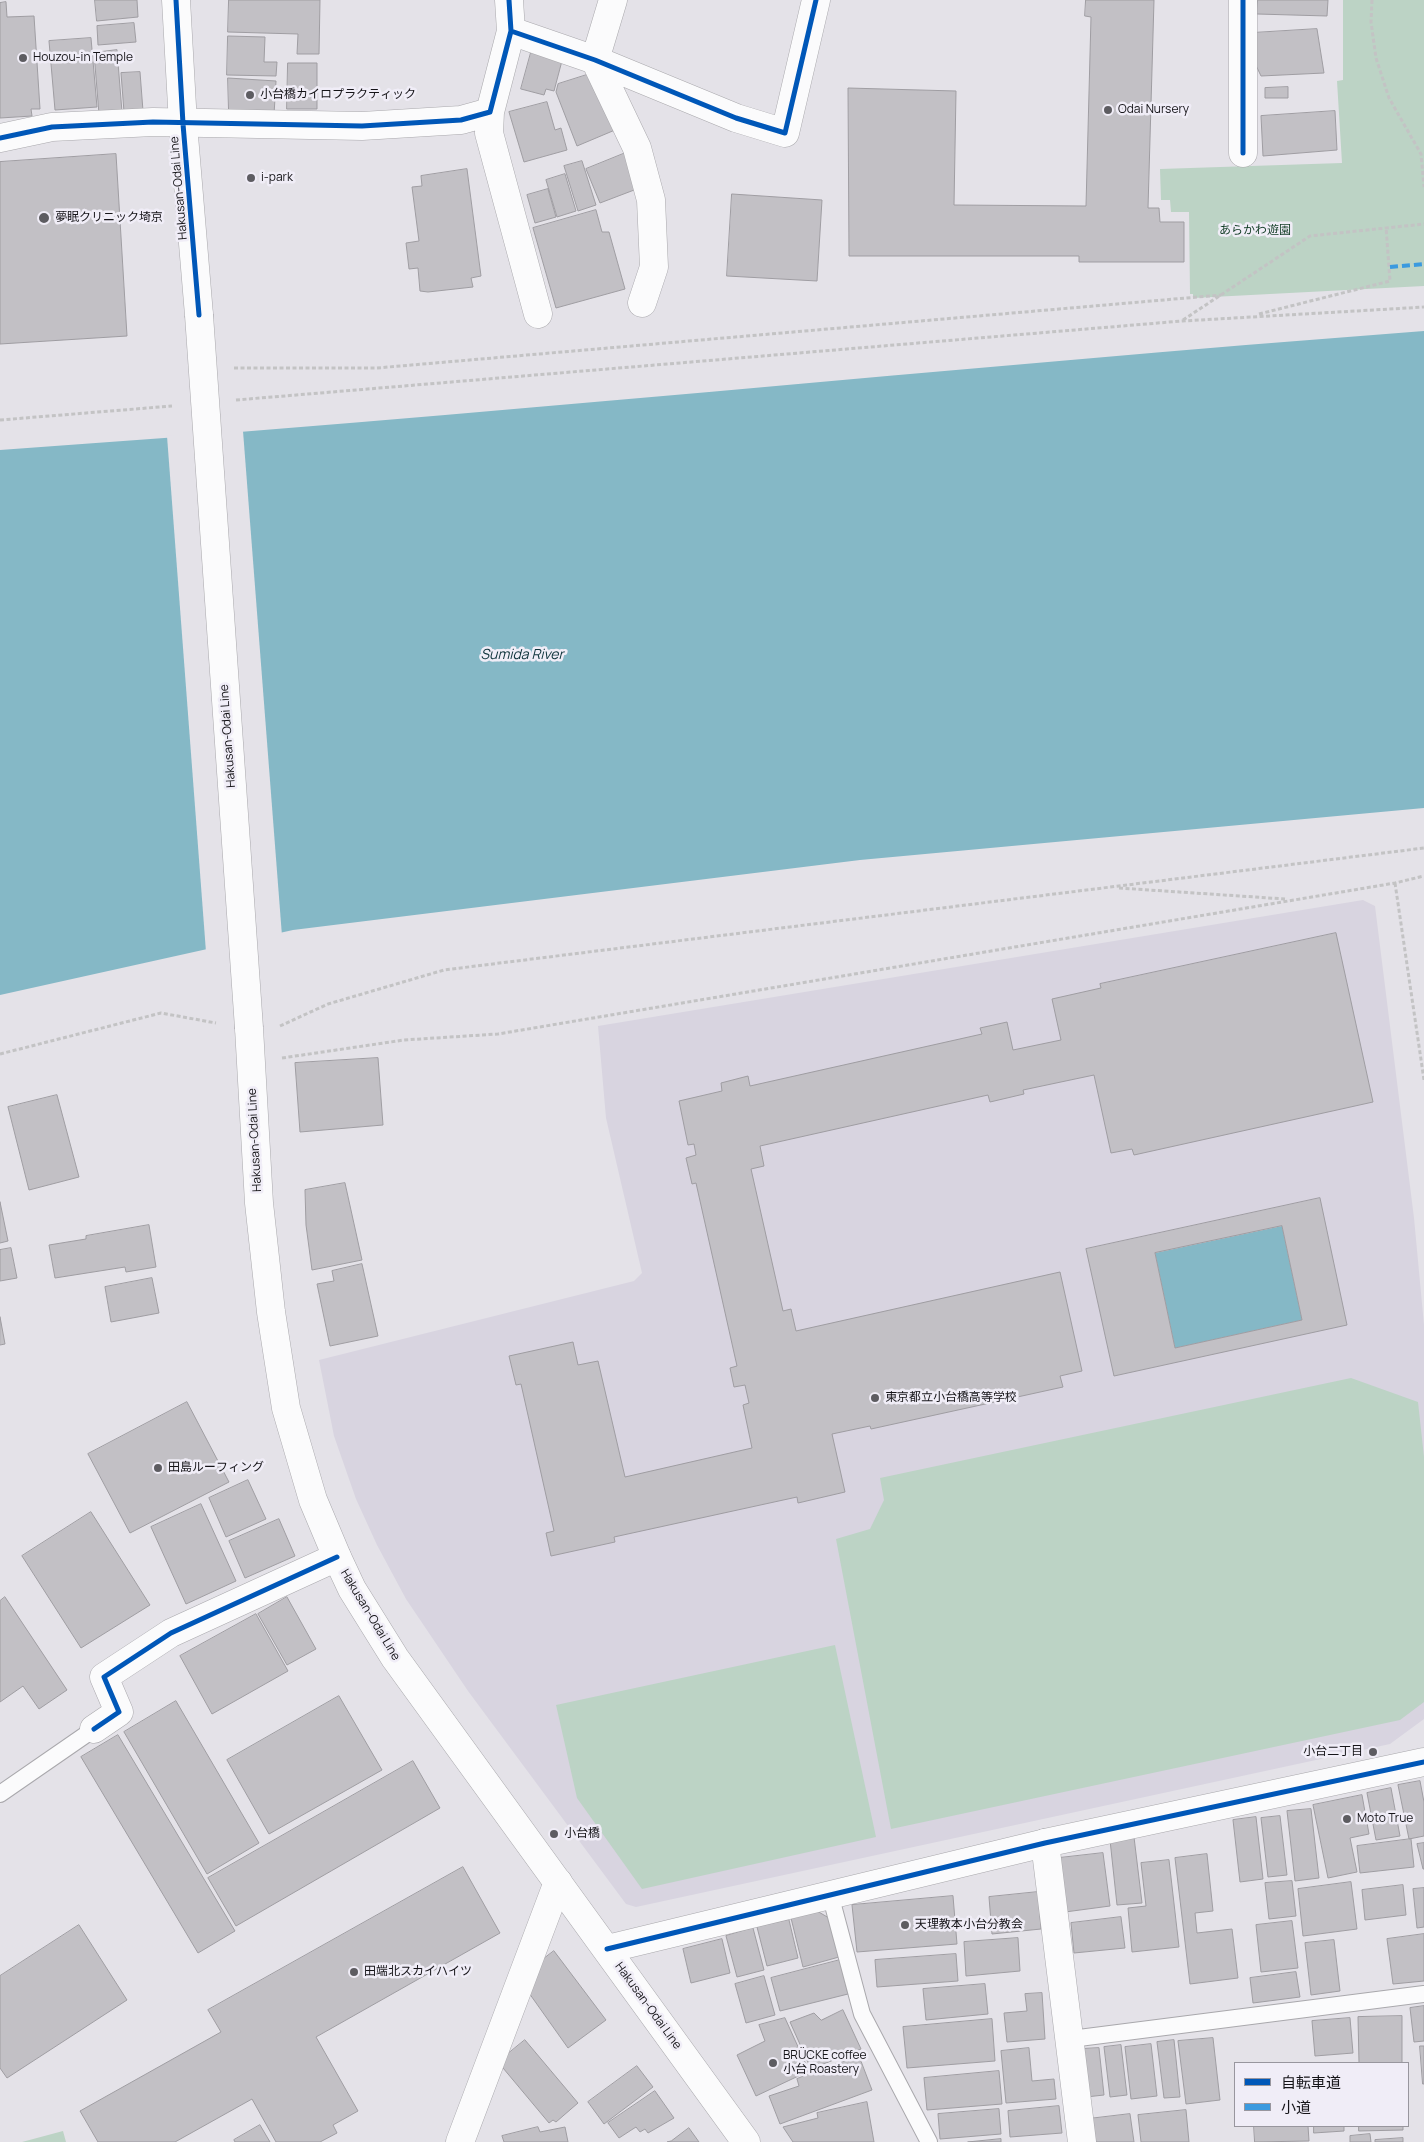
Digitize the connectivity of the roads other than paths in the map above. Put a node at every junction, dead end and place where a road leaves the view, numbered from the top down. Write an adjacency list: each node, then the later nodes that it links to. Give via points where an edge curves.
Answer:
1 (176, 0): 9 (street, Hakusan-Odai Line)
2 (508, 0): 6 (street)
3 (613, 0): 7 (street)
4 (816, 0): 7 (street, via 785,133 736,118)
5 (1242, 0): 11 (street)
6 (511, 31): 7 (street); 8 (street)
7 (595, 60): 12 (street, via 637,148 651,200 654,268)
8 (490, 112): 9 (street, via 461,120 362,126); 13 (street, via 489,133)
9 (183, 124): 10 (street, via 153,122 52,127); 14 (street, Hakusan-Odai Line, bridge, via 200,315 259,1203 286,1408 313,1500)
10 (0, 138)
11 (1243, 152)
12 (642, 303)
13 (538, 314)
14 (337, 1557): 15 (street, via 171,1633 104,1677 119,1712); 19 (street, Hakusan-Odai Line, via 352,1589 395,1658)
15 (94, 1728): 17 (lane)
16 (1424, 1762): 18 (street)
17 (0, 1794)
18 (1046, 1844): 20 (street); 23 (street)
19 (558, 1882): 21 (street, Hakusan-Odai Line); 24 (street)
20 (830, 1894): 21 (street); 26 (lane, via 862,2014)
21 (607, 1949): 25 (street, Hakusan-Odai Line)
22 (1424, 1994): 23 (lane)
23 (1071, 2039): 27 (street)
24 (460, 2142)
25 (746, 2142)
26 (929, 2142)
27 (1082, 2142)

